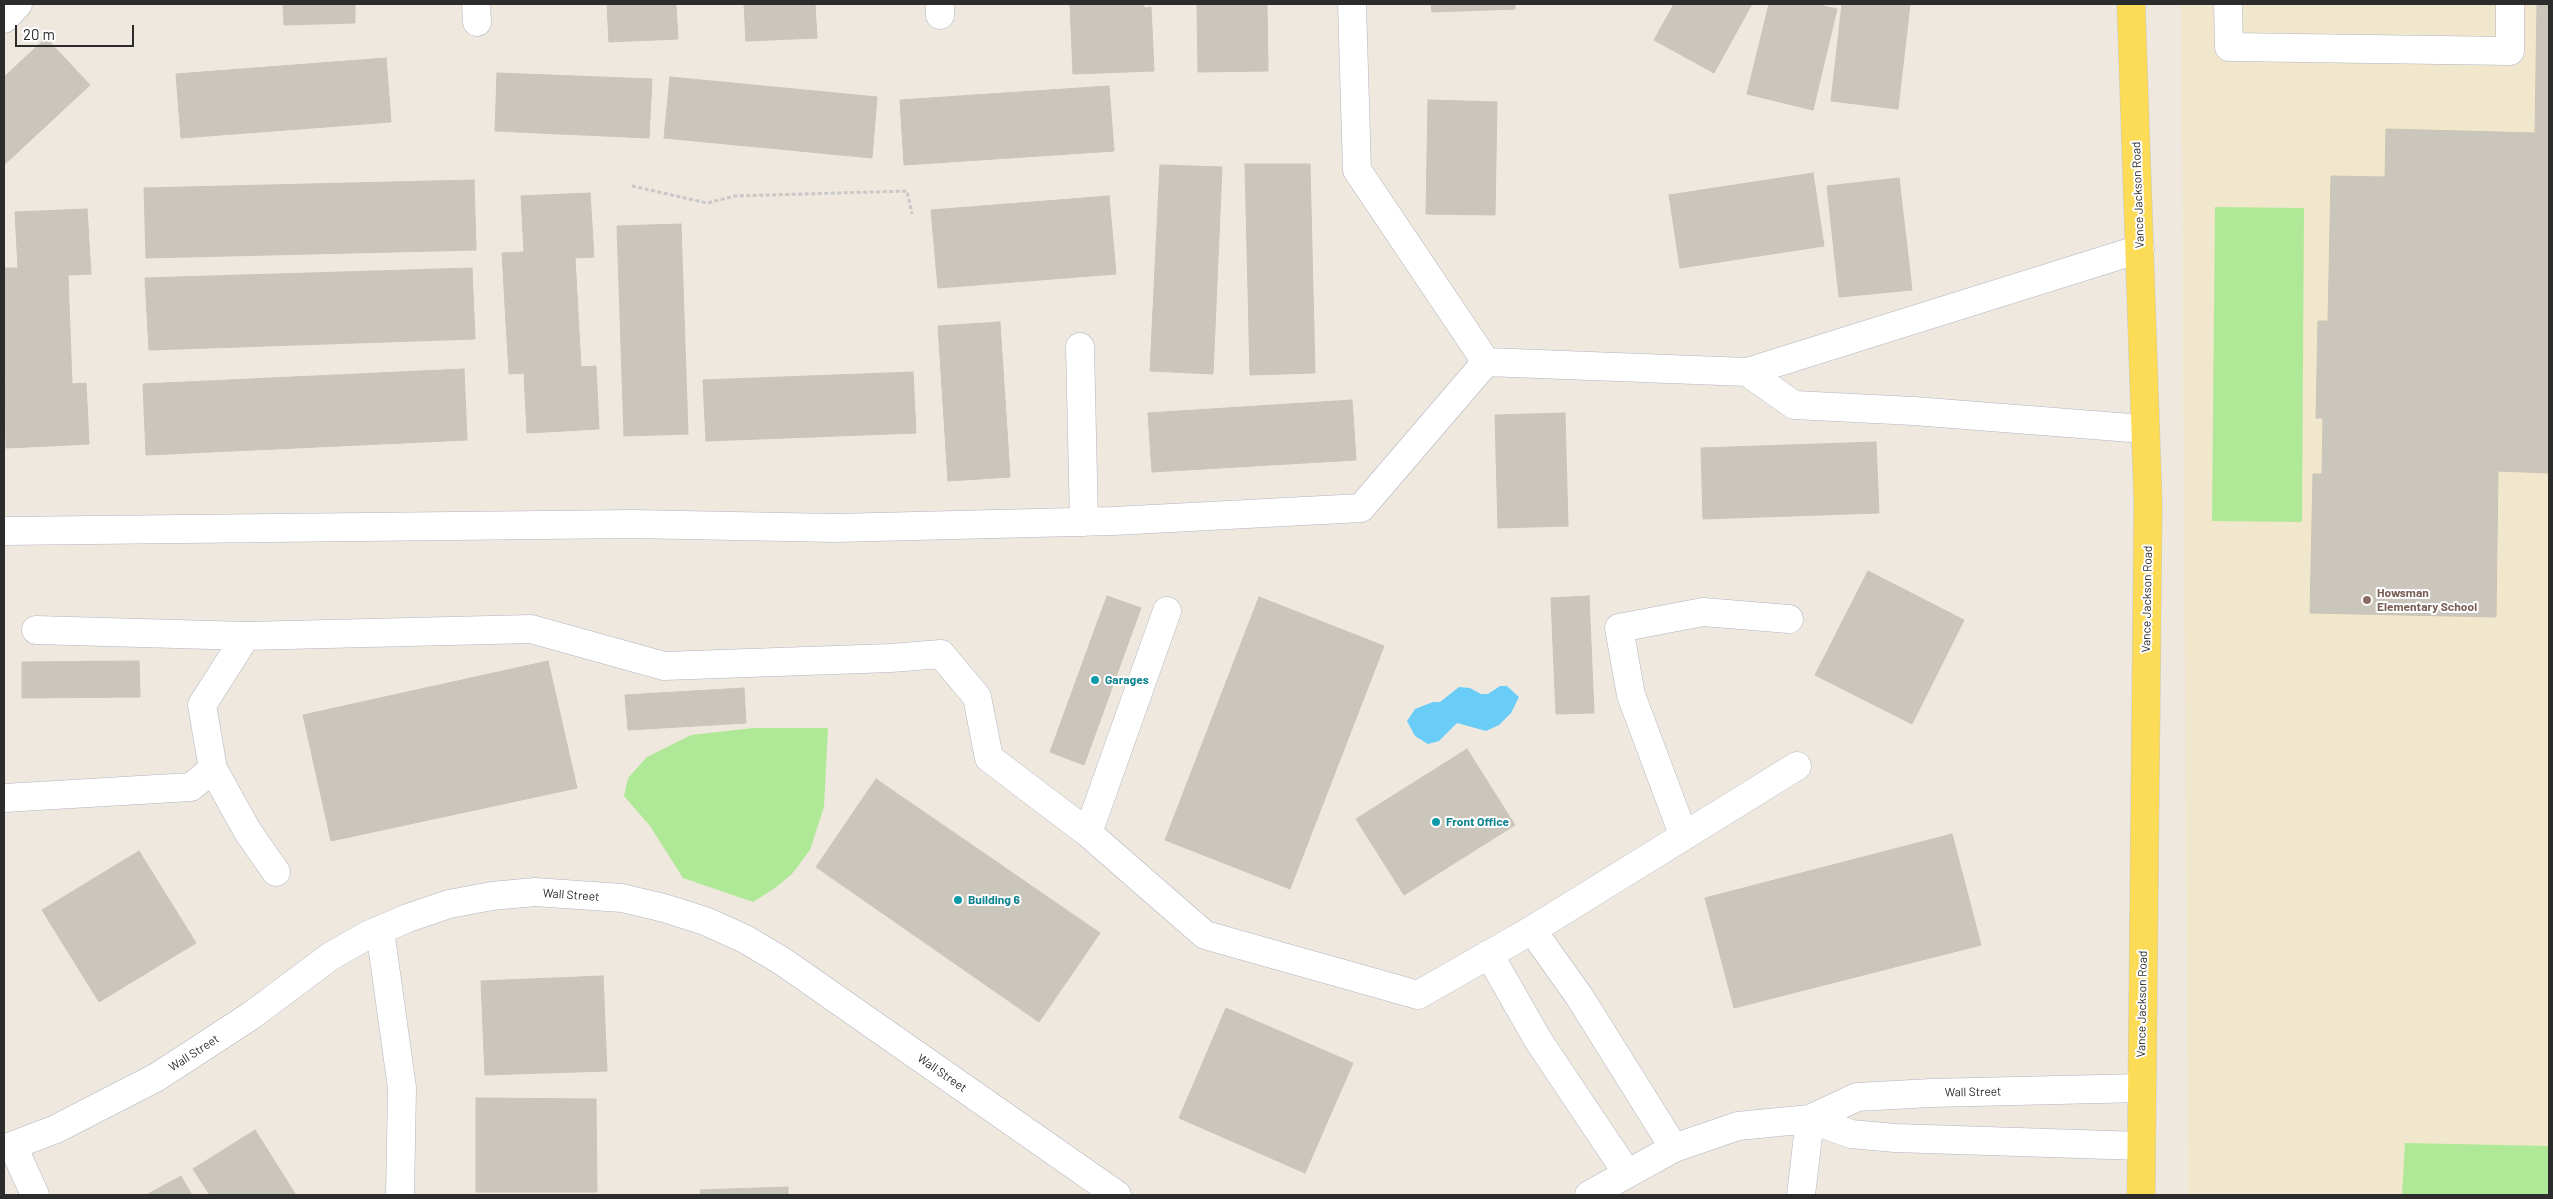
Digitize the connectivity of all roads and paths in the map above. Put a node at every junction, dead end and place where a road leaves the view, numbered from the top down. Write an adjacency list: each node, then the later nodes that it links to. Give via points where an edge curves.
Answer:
1 (18, 4): 6 (street)
2 (1352, 4): 11 (street, via 1357,170)
3 (2131, 4): 9 (main road, Vance Jackson Road)
4 (2228, 4): 5 (street, via 2229,47 2510,51)
5 (2510, 4)
6 (4, 19)
7 (632, 186): 8 (path, via 707,203 735,196 907,191)
8 (912, 214)
9 (2140, 249): 12 (street); 13 (main road, Vance Jackson Road)
10 (1080, 347): 14 (street)
11 (1486, 362): 12 (street); 14 (street, via 1361,508)
12 (1747, 372): 13 (street, via 1794,405)
13 (2144, 429): 29 (main road, Vance Jackson Road, via 2148,502)
14 (1084, 522): 15 (street, via 836,528 632,524)
15 (4, 531)
16 (1167, 611): 23 (street)
17 (1790, 619): 24 (street, via 1703,612 1619,628 1631,695)
18 (36, 630): 19 (street)
19 (246, 636): 21 (street, via 202,705); 23 (street, via 531,629 664,666 940,654 977,697 989,758)
20 (1797, 766): 24 (street)
21 (213, 768): 22 (street, via 191,788); 25 (street, via 248,832)
22 (4, 798)
23 (1088, 833): 28 (street, via 1205,935 1418,995)
24 (1683, 834): 27 (street)
25 (276, 872)
26 (380, 930): 32 (street, Wall Street, via 331,956 252,1015 157,1077 56,1129); 36 (street, via 402,1088); 37 (street, Wall Street, via 449,904 535,892 622,898 706,921 745,939 782,962)
27 (1532, 930): 28 (street); 33 (street, via 1580,996)
28 (1489, 954): 34 (street, via 1538,1040)
29 (2142, 1088): 30 (street, Wall Street, via 1857,1097); 31 (main road, Vance Jackson Road)
30 (1810, 1120): 31 (street, Wall Street, via 1851,1134 1895,1138); 33 (street, Wall Street, via 1738,1126); 39 (street)
31 (2141, 1146): 40 (main road, Vance Jackson Road)
32 (9, 1148): 35 (street)
33 (1674, 1148): 34 (street, Wall Street)
34 (1628, 1173): 38 (street, Wall Street)
35 (35, 1195)
36 (400, 1195)
37 (1118, 1195)
38 (1588, 1195)
39 (1801, 1195)
40 (2141, 1195)

